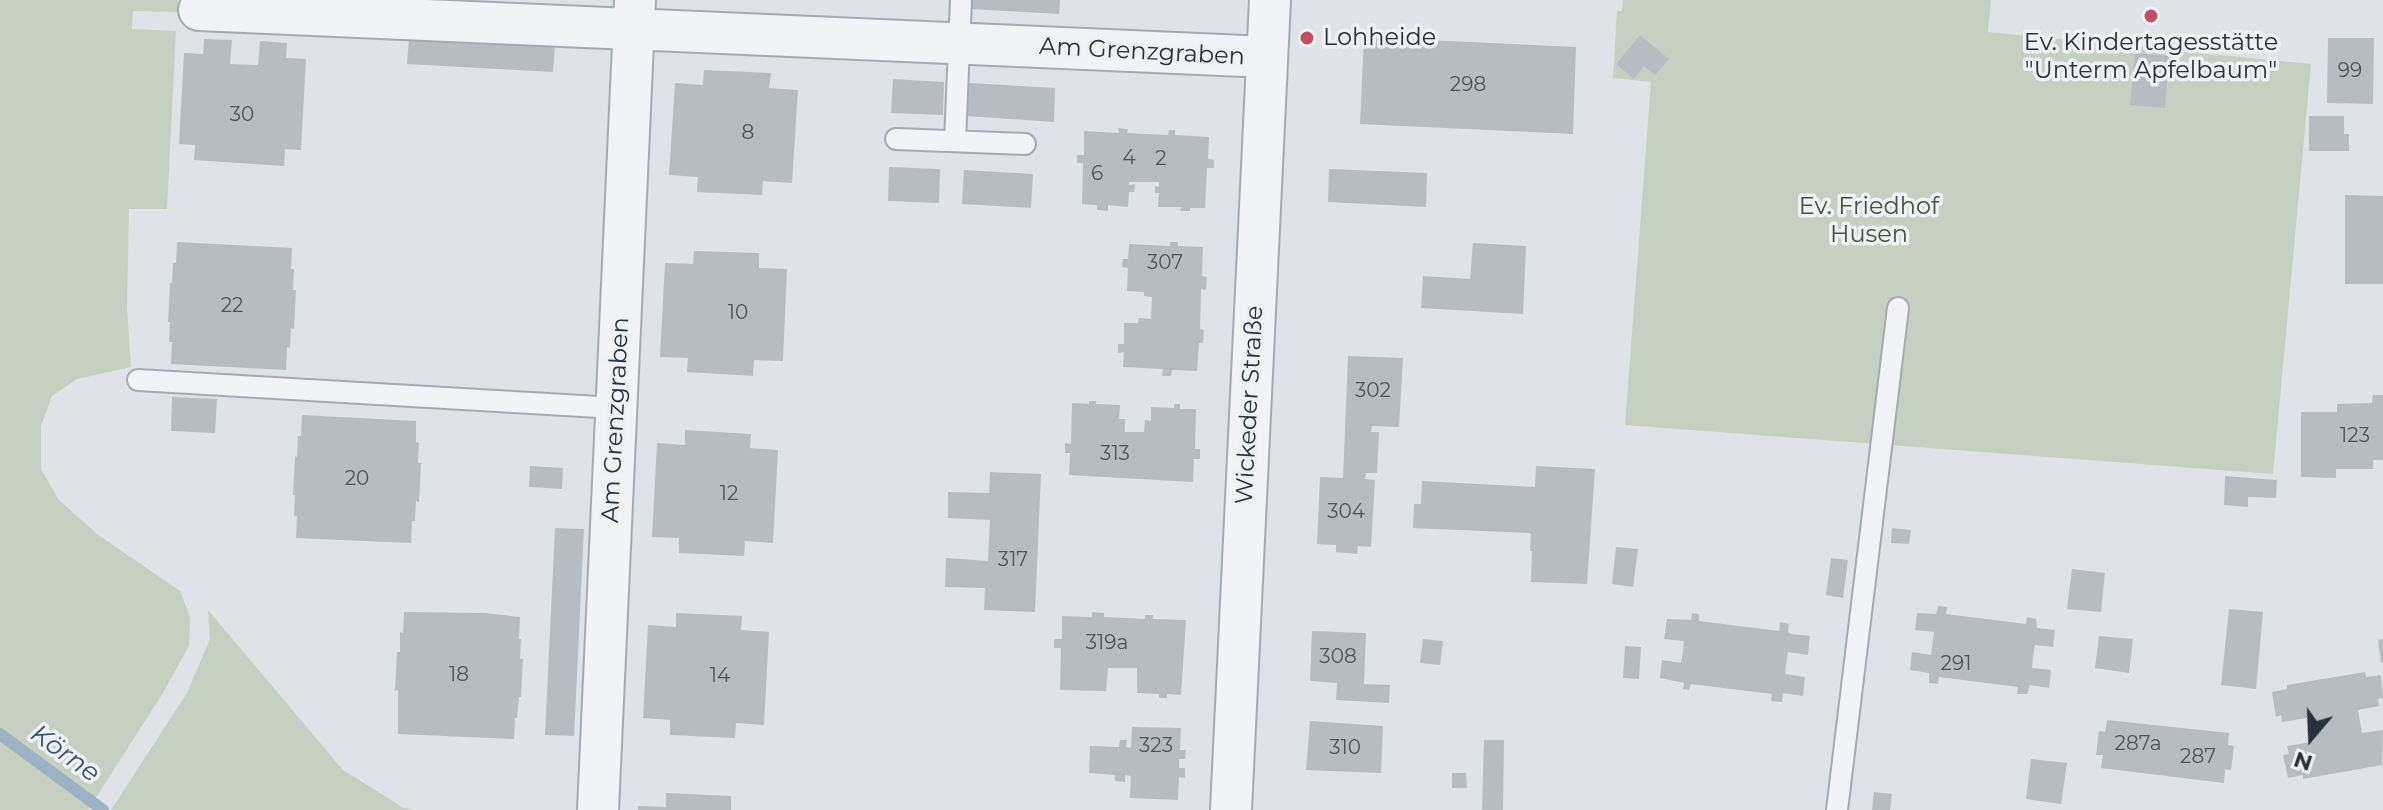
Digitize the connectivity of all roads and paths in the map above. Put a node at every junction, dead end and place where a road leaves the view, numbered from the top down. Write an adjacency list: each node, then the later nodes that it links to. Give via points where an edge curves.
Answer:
1 (961, 0): 5 (lane)
2 (1270, 0): 6 (street, Wickeder Straße)
3 (199, 10): 4 (street, Am Grenzgraben)
4 (634, 15): 5 (street, Am Grenzgraben); 12 (street, Am Grenzgraben)
5 (959, 44): 6 (street, Am Grenzgraben); 8 (lane)
6 (1267, 57): 14 (street, Wickeder Straße)
7 (896, 139): 8 (lane)
8 (955, 141): 9 (lane)
9 (1025, 144)
10 (1898, 308): 15 (lane)
11 (138, 380): 12 (lane)
12 (616, 408): 13 (street, Am Grenzgraben)
13 (598, 810)
14 (1231, 810)
15 (1837, 810)

